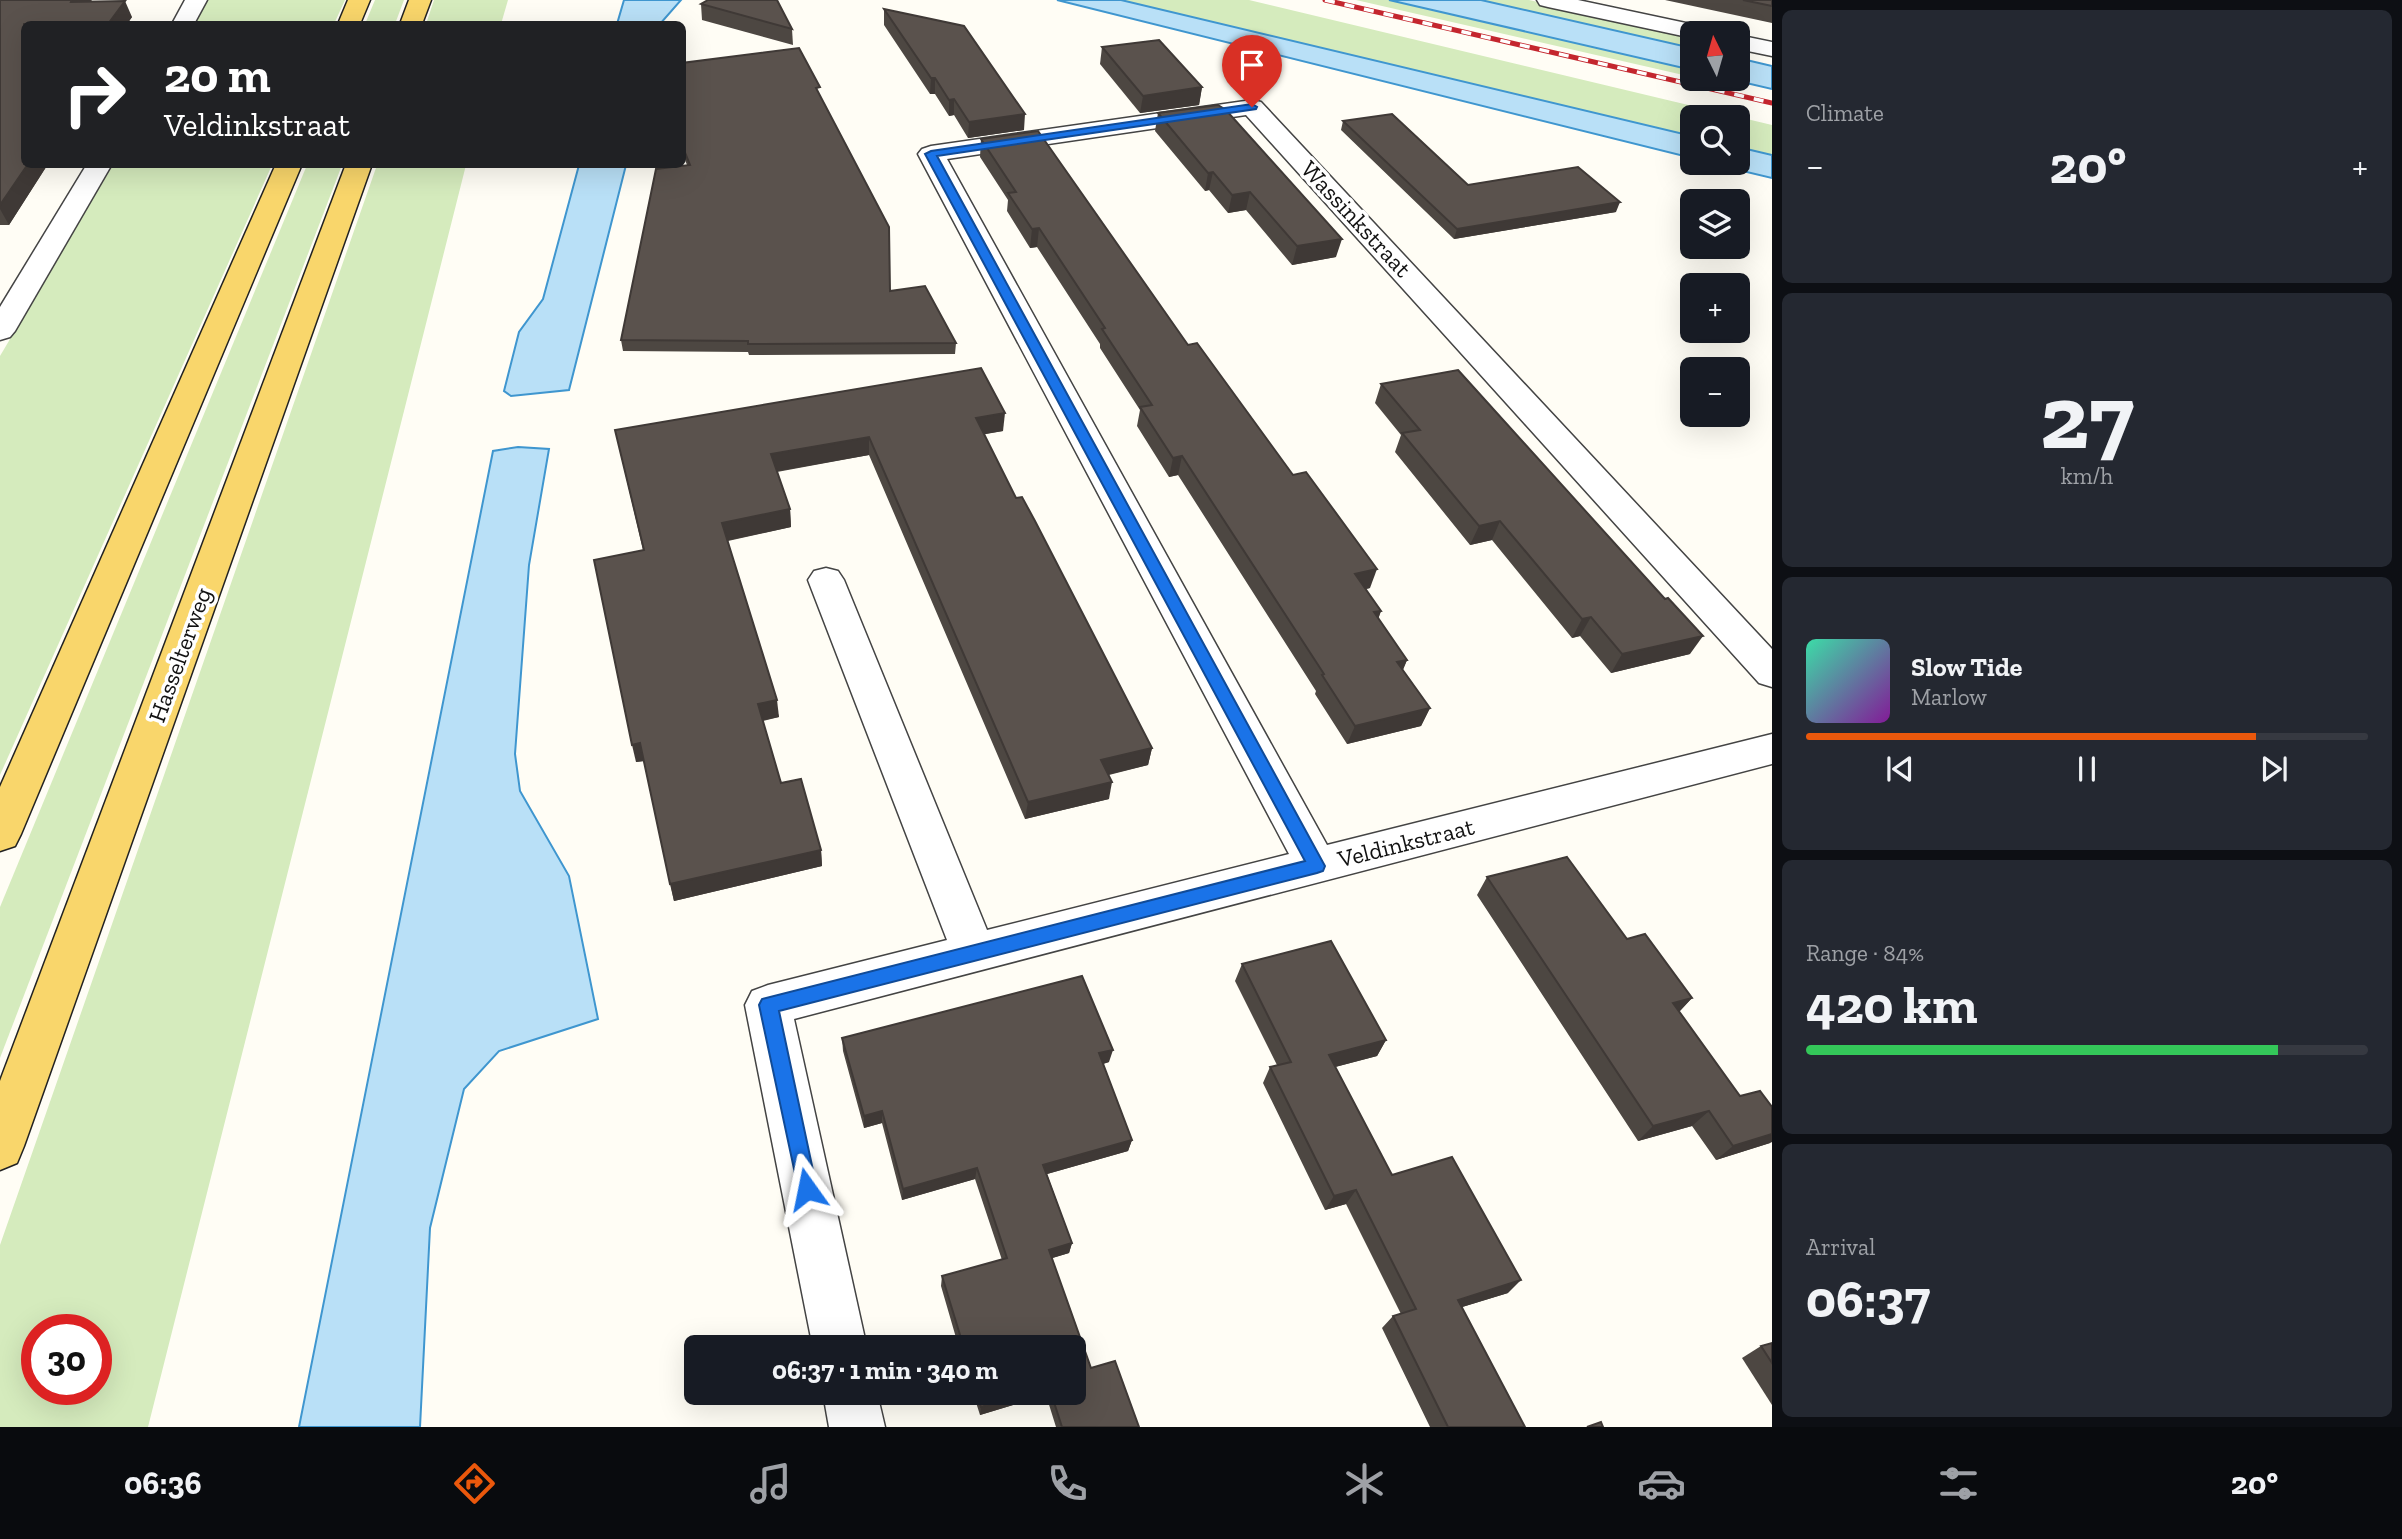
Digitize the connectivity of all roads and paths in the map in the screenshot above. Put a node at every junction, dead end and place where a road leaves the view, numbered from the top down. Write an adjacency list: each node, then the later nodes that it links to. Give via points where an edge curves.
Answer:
1 (197, 0): 5 (street)
2 (359, 0): 6 (main road)
3 (420, 0): 7 (main road)
4 (1548, 0): 8 (street)
5 (185, 21)
6 (350, 21)
7 (412, 21)
8 (1680, 29)
9 (1750, 44): 10 (street)
10 (1772, 49)
11 (98, 168): 14 (street)
12 (287, 168): 18 (main road)
13 (358, 168): 21 (main road, Hasselterweg)
14 (0, 331)
15 (826, 580): 20 (street)
16 (1772, 673): 19 (street, Wassinkstraat, via 1252,107 931,154)
17 (1772, 750): 19 (street, Veldinkstraat)
18 (0, 834)
19 (1317, 866): 20 (street, Veldinkstraat)
20 (974, 953): 22 (street, Veldinkstraat, via 768,1005)
21 (0, 1146)
22 (837, 1335)
23 (852, 1405): 24 (street)
24 (857, 1427)

